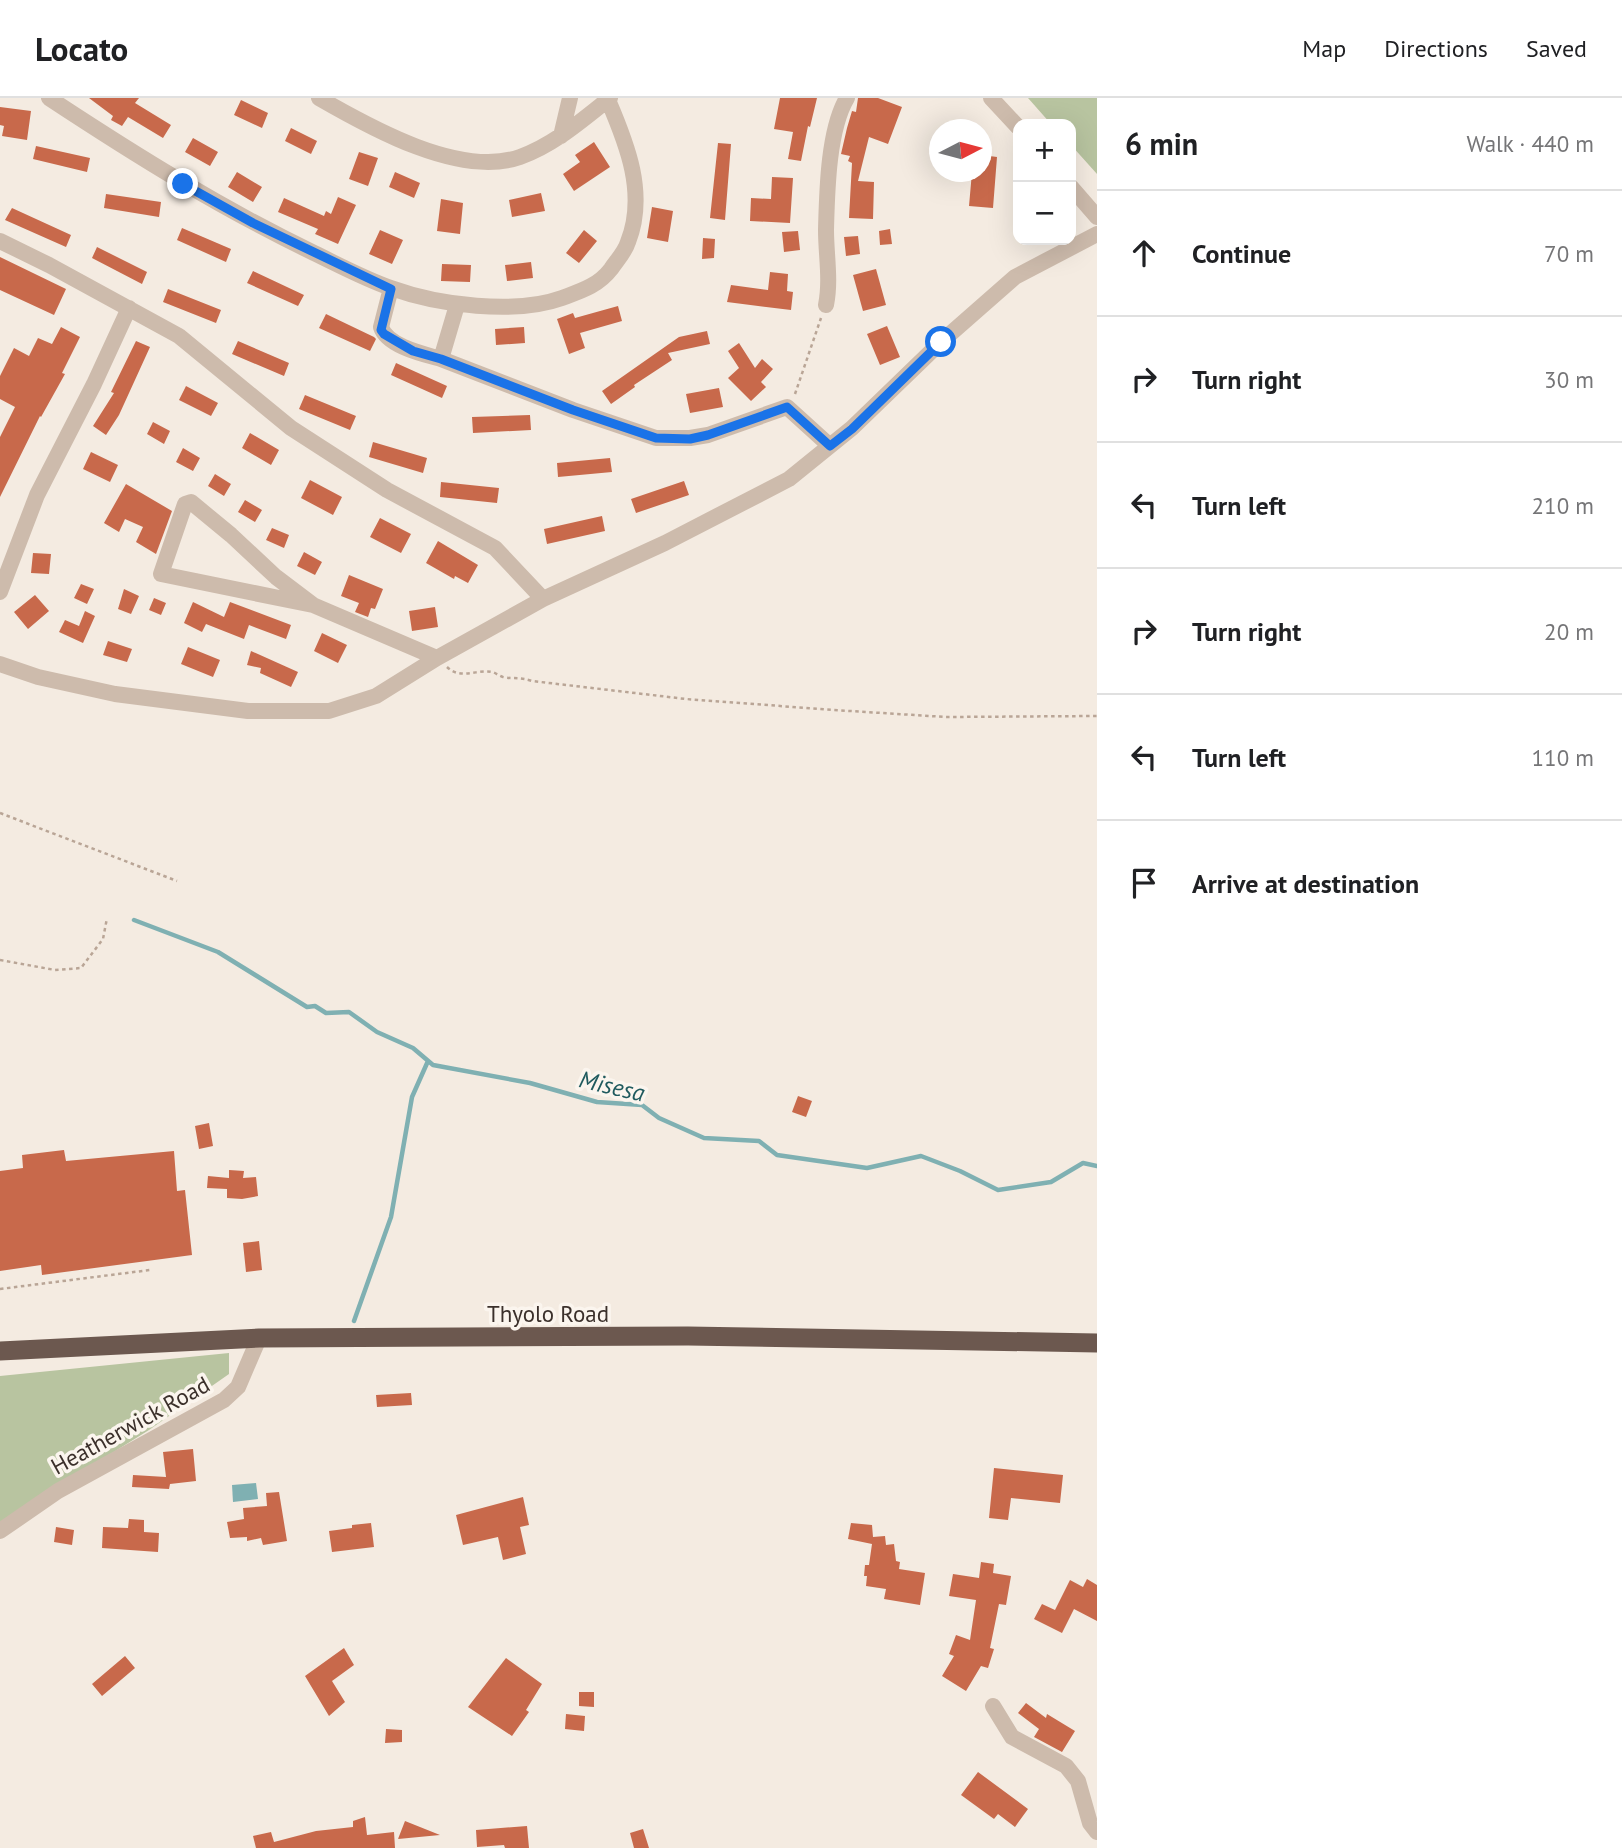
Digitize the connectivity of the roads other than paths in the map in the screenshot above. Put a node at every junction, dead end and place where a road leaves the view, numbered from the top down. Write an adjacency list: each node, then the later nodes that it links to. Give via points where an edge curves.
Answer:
1 (49, 98): 13 (street, via 241,217)
2 (320, 98): 8 (street, via 432,153 458,160 513,159)
3 (570, 98): 8 (street)
4 (847, 98): 15 (street, via 832,145)
5 (991, 98): 7 (street)
6 (609, 99): 8 (street); 14 (street, via 626,141 636,208 629,241 618,259 597,283 549,303)
7 (1013, 122)
8 (561, 136)
9 (1076, 193): 10 (street)
10 (1097, 217)
11 (1097, 234): 18 (street, via 1009,281)
12 (0, 241): 16 (street)
13 (391, 289): 14 (street); 17 (street, via 383,332 408,349)
14 (457, 305): 17 (street)
15 (826, 305)
16 (129, 308): 19 (street, via 37,495); 20 (street, via 179,336 299,434 387,490 495,548)
17 (441, 359): 18 (street, via 656,438 708,435 787,407)
18 (830, 446): 20 (street, via 789,479 724,514)
19 (0, 592)
20 (543, 598): 22 (street)
21 (313, 604): 21 (street, via 275,577 191,502 185,504 161,574); 22 (street)
22 (437, 658): 23 (street, via 381,694 319,712 248,711 115,694)
23 (0, 664)
24 (259, 1338): 25 (highway, Thyolo Road, via 688,1336); 26 (highway, Thyolo Road); 27 (street, Heatherwick Road, via 238,1387 224,1400 58,1491)
25 (1097, 1343)
26 (0, 1351)
27 (0, 1531)
28 (993, 1706): 29 (street, via 1012,1737 1066,1766 1078,1781)
29 (1097, 1832)

